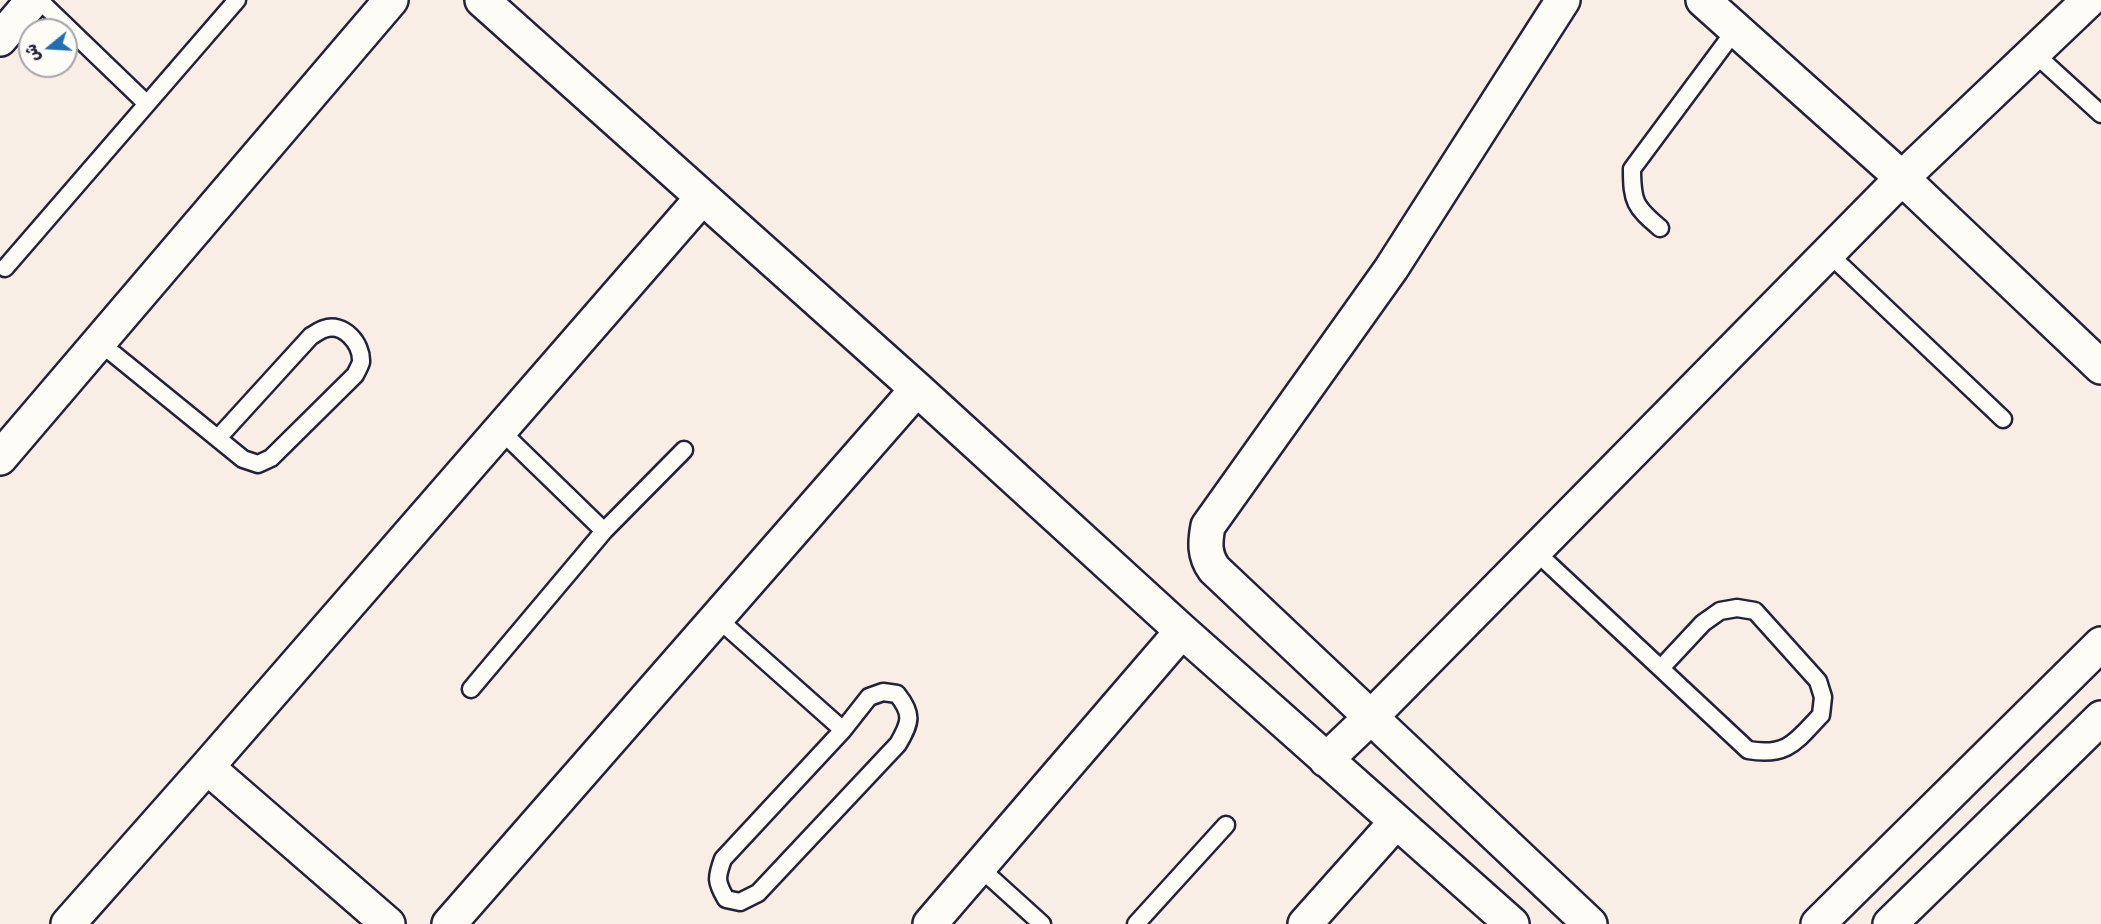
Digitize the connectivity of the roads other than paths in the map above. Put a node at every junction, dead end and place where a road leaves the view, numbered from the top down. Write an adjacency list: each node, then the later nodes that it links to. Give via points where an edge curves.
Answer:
1 (33, 0): 10 (street)
2 (39, 0): 12 (lane)
3 (237, 0): 12 (lane)
4 (391, 0): 19 (street)
5 (482, 0): 15 (street)
6 (1563, 0): 34 (street, via 1390,269 1208,526 1205,541 1208,561 1214,569)
7 (1703, 0): 9 (street)
8 (2089, 0): 11 (street)
9 (1736, 29): 14 (street); 16 (lane, via 1632,169 1632,193 1640,212)
10 (0, 39)
11 (2034, 53): 13 (lane); 14 (street)
12 (147, 104): 18 (lane)
13 (2101, 114)
14 (1902, 178): 17 (street); 20 (street)
15 (702, 198): 21 (street); 23 (street)
16 (1660, 228)
17 (1828, 253): 22 (lane); 28 (street)
18 (5, 268)
19 (99, 342): 24 (lane); 26 (street)
20 (2101, 367)
21 (917, 389): 29 (street); 30 (street)
22 (2003, 419)
23 (500, 430): 27 (lane); 38 (street)
24 (218, 438): 24 (lane, via 243,459 258,464 271,458 356,375 361,363 359,347 351,336 337,328 325,328 311,336)
25 (684, 450): 27 (lane)
26 (0, 458)
27 (604, 531): 33 (lane)
28 (1534, 551): 32 (lane); 34 (street)
29 (717, 618): 36 (lane); 44 (street)
30 (1182, 631): 37 (street); 41 (street)
31 (2101, 644): 51 (street)
32 (1660, 668): 32 (lane, via 1748,750 1766,753 1789,748 1821,714 1823,697 1818,681 1755,611 1737,608 1720,612 1703,623)
33 (471, 689)
34 (1370, 718): 37 (street); 50 (street)
35 (2101, 718): 52 (street)
36 (843, 730): 36 (lane, via 869,697 883,692 897,694 908,708 908,727 898,744 775,876 758,893 740,902 726,899 717,884 723,859)
37 (1326, 760): 39 (street)
38 (207, 767): 42 (street); 43 (street)
39 (1396, 822): 48 (street); 49 (street)
40 (1226, 825): 47 (lane)
41 (980, 867): 45 (street); 46 (lane)
42 (68, 924)
43 (388, 924)
44 (448, 924)
45 (930, 924)
46 (1042, 924)
47 (1136, 924)
48 (1305, 924)
49 (1512, 924)
50 (1590, 924)
51 (1818, 924)
52 (1890, 924)

